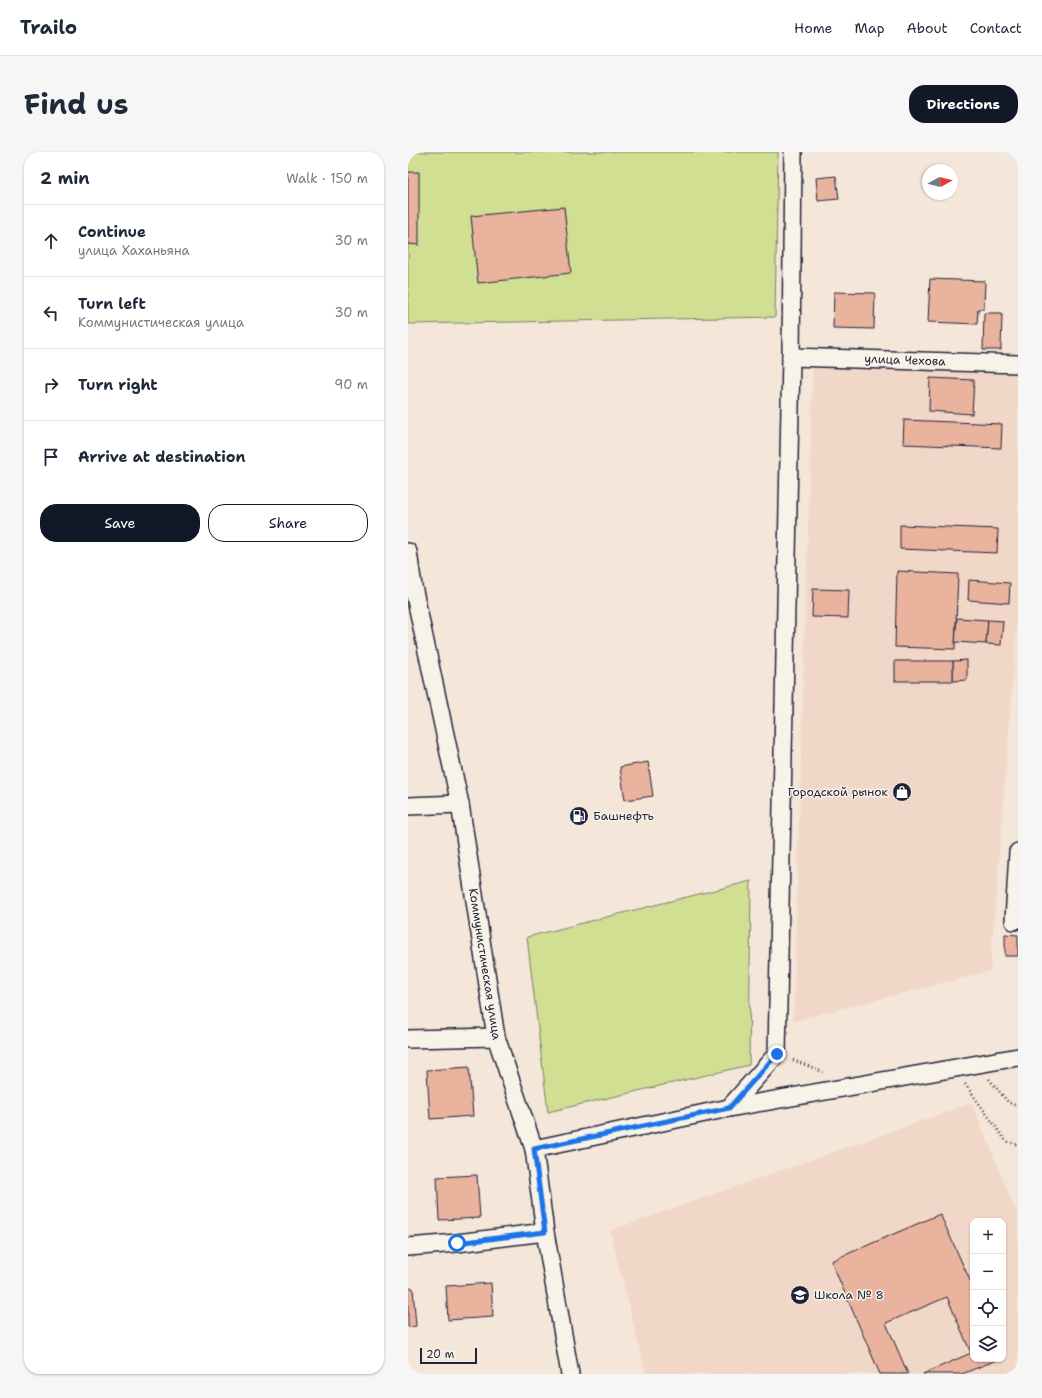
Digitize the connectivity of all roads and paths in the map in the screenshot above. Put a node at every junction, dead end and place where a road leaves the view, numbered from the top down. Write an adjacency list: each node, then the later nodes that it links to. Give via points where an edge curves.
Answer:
1 (793, 152): 2 (street)
2 (791, 357): 3 (street, улица Чехова); 12 (street)
3 (1018, 364)
4 (408, 552): 5 (street, Коммунистическая улица)
5 (411, 587): 6 (street, Коммунистическая улица)
6 (460, 804): 7 (street); 10 (street, Коммунистическая улица)
7 (408, 806)
8 (1018, 852): 9 (street)
9 (1014, 920)
10 (496, 1037): 11 (street); 20 (street, Коммунистическая улица)
11 (408, 1039)
12 (777, 1054): 16 (path); 18 (street)
13 (1018, 1057): 14 (street)
14 (978, 1065): 15 (street); 17 (path, via 1009,1103)
15 (954, 1069): 18 (street); 19 (path, via 1006,1141)
16 (828, 1074)
17 (1018, 1106)
18 (729, 1108): 20 (street)
19 (1018, 1146)
20 (534, 1149): 21 (street, Коммунистическая улица)
21 (545, 1232): 22 (street); 23 (street, Коммунистическая улица)
22 (408, 1247)
23 (570, 1374)

